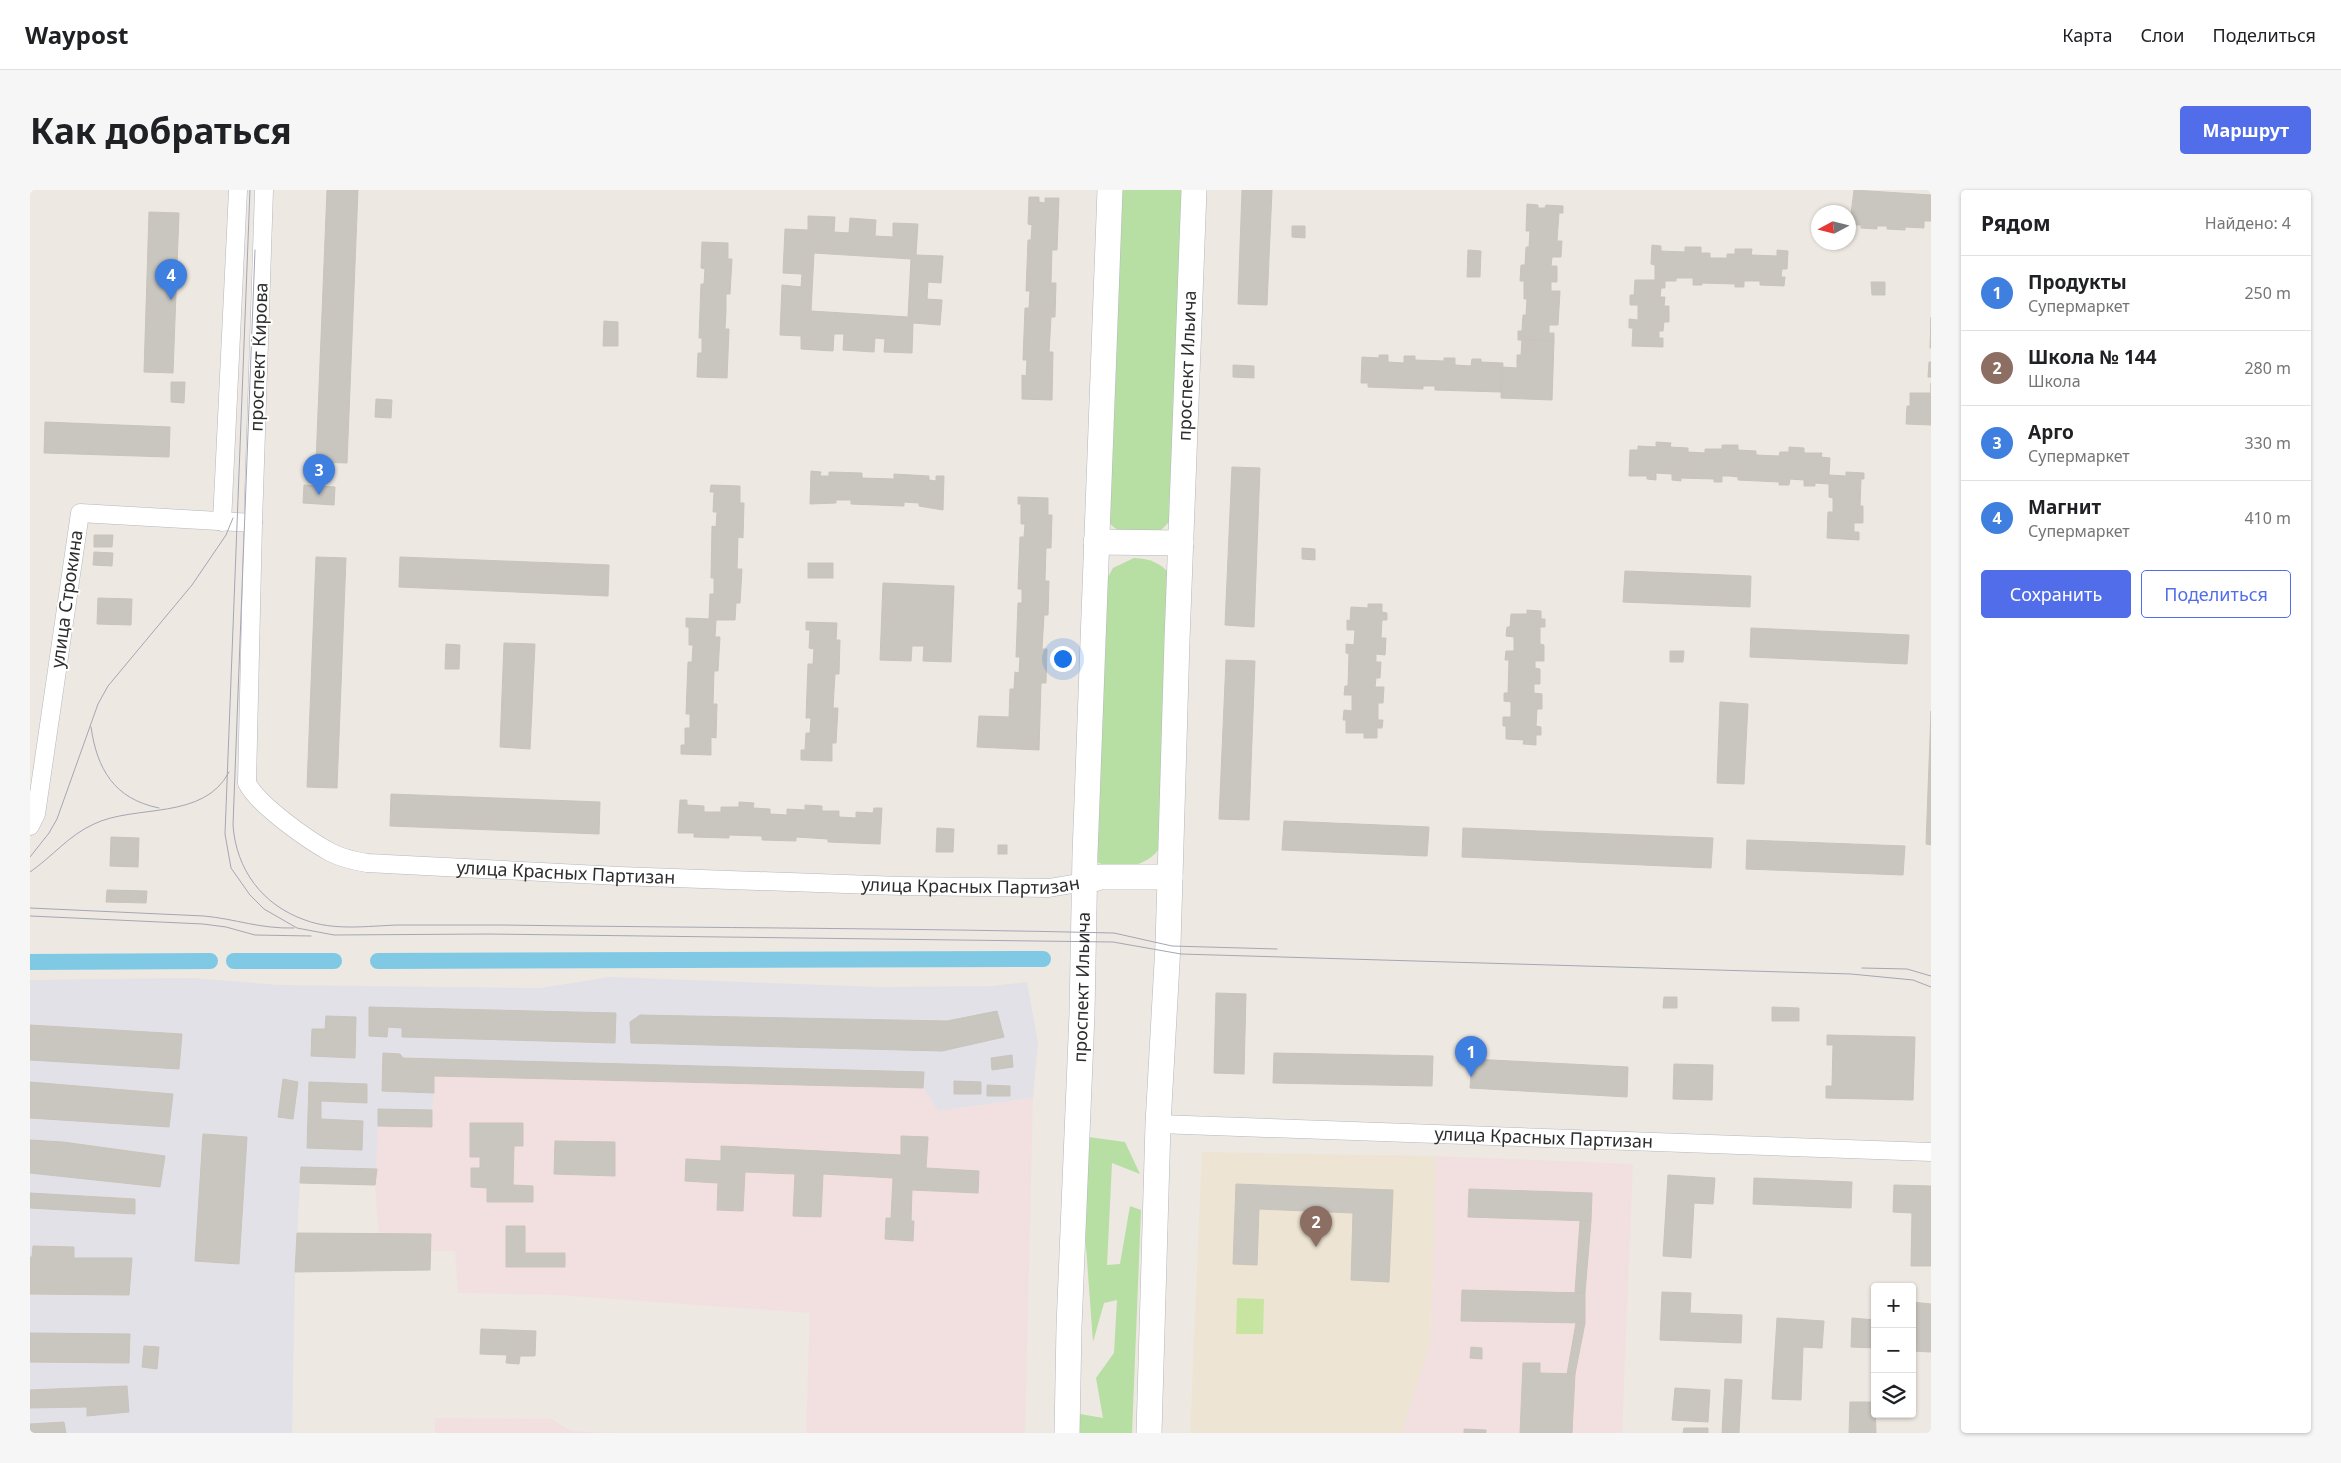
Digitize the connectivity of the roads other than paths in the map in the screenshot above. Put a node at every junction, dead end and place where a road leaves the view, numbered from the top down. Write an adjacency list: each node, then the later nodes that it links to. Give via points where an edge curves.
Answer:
1 (238, 190): 5 (street, проспект Кирова)
2 (264, 190): 6 (street, проспект Кирова)
3 (1110, 190): 7 (street, проспект Ильича)
4 (1194, 190): 8 (street, проспект Ильича)
5 (222, 522): 6 (street, улица Строкина); 9 (street, улица Строкина, via 80,513 36,814)
6 (252, 523): 11 (street, улица Красных Партизан, via 247,783 263,804 331,853 367,863 656,877 1048,888)
7 (1096, 542): 8 (street); 11 (street, проспект Ильича)
8 (1181, 543): 10 (street, проспект Ильича)
9 (30, 826)
10 (1170, 877): 11 (street, улица Красных Партизан, via 1100,877); 12 (street, проспект Ильича)
11 (1084, 882): 14 (street, проспект Ильича)
12 (1158, 1124): 13 (street, улица Красных Партизан); 15 (street, проспект Ильича)
13 (1931, 1152)
14 (1067, 1433)
15 (1149, 1433)

